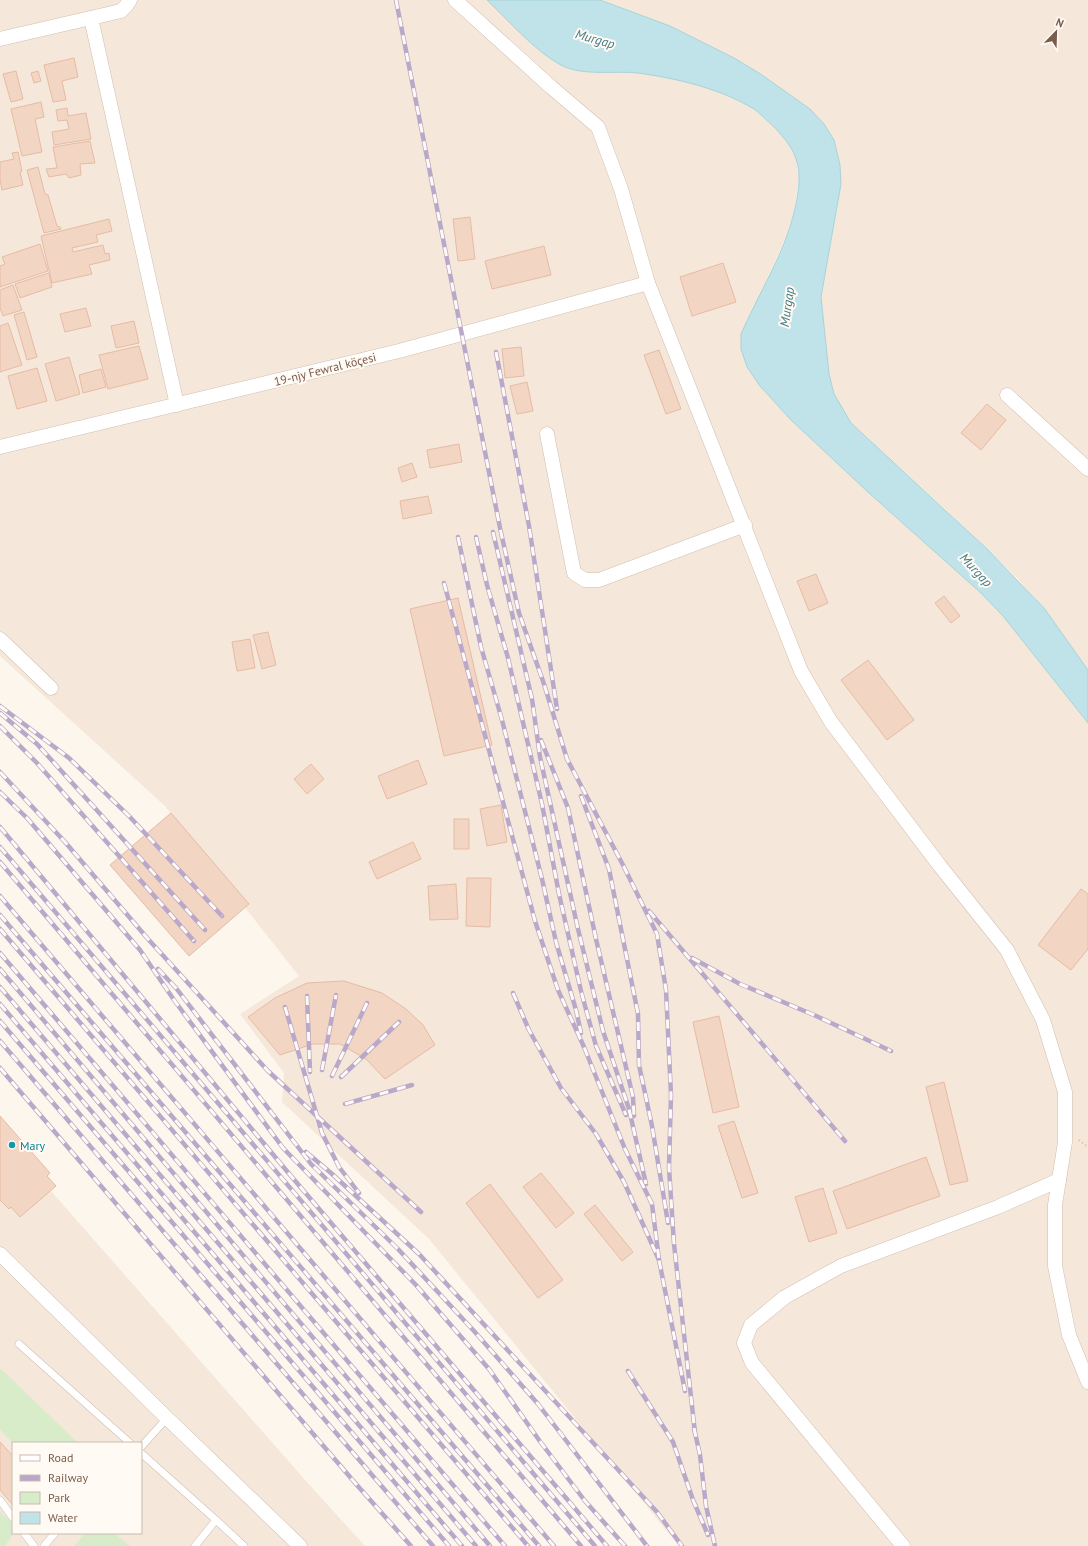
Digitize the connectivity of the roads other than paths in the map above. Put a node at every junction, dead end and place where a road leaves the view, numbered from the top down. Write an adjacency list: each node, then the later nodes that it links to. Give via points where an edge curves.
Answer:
1 (130, 0): 3 (street, via 121,10)
2 (455, 0): 5 (street, via 598,127 621,189)
3 (91, 18): 4 (street); 7 (street)
4 (0, 38)
5 (648, 283): 7 (street, 19-njy Fewral köçesi, via 399,351); 11 (street)
6 (1007, 396): 10 (street)
7 (177, 405): 9 (street, 19-njy Fewral köçesi)
8 (547, 434): 11 (street, via 574,573 585,580 599,580)
9 (0, 447)
10 (1088, 469)
11 (745, 525): 14 (street, via 801,671 831,722 1007,950 1043,1020 1065,1092 1065,1142)
12 (0, 638): 13 (street)
13 (51, 688)
14 (1059, 1180): 17 (street, via 1055,1205 1055,1266 1069,1335); 32 (street, via 998,1207 841,1266 785,1297 751,1325 744,1343 752,1363)
15 (0, 1254): 18 (street)
16 (19, 1344): 19 (lane)
17 (1088, 1382)
18 (167, 1418): 20 (lane); 31 (street)
19 (129, 1442)
20 (142, 1446)
21 (142, 1454): 24 (lane)
22 (0, 1500): 23 (lane)
23 (12, 1517)
24 (216, 1520): 29 (lane); 30 (lane)
25 (25, 1534): 27 (lane)
26 (54, 1534): 28 (lane)
27 (34, 1546)
28 (44, 1546)
29 (195, 1546)
30 (244, 1546)
31 (300, 1546)
32 (903, 1546)

